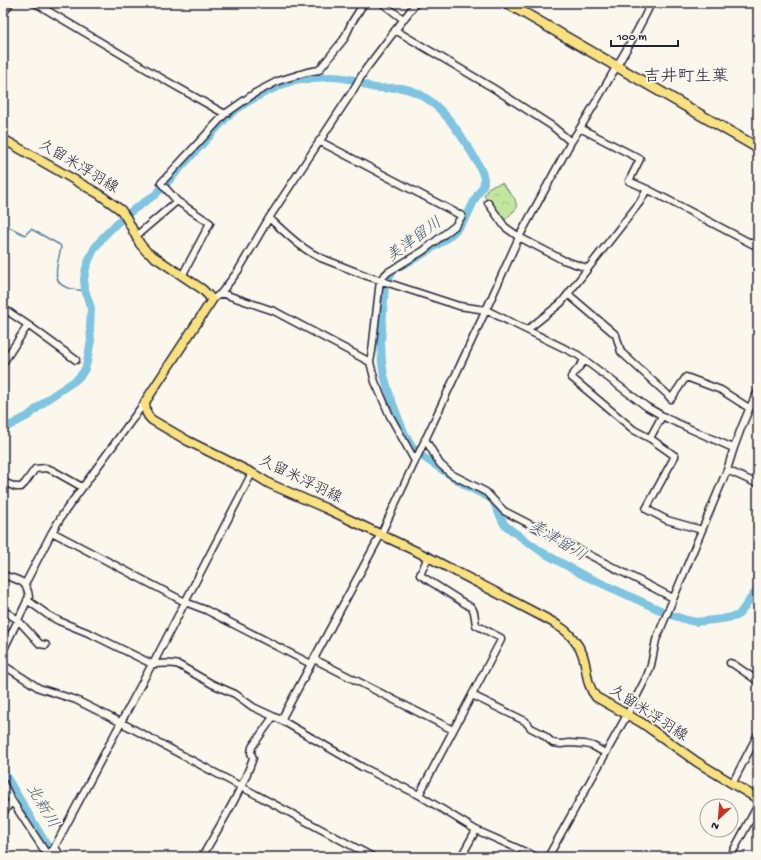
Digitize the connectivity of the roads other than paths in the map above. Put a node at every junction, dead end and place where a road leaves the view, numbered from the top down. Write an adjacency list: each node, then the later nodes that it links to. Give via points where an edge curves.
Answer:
1 (8, 3): 8 (main road)
2 (35, 3): 12 (street)
3 (363, 3): 12 (street, via 344,39 319,70 278,81)
4 (382, 3): 9 (street)
5 (416, 3): 9 (street)
6 (507, 3): 11 (highway)
7 (651, 3): 11 (street)
8 (3, 12)
9 (404, 19): 10 (street)
10 (395, 30): 15 (street, via 365,70); 16 (street, via 493,88 552,126)
11 (616, 66): 13 (street); 17 (highway)
12 (224, 114): 19 (street, via 161,183)
13 (580, 128): 16 (street); 18 (street, via 640,159 629,181)
14 (3, 139): 22 (main road, 久留米浮羽線, via 99,194 121,210)
15 (319, 141): 21 (street); 27 (street, via 462,216 455,226 433,244 388,272)
16 (571, 142): 23 (street)
17 (758, 148)
18 (647, 189): 24 (street); 25 (street, via 640,202)
19 (177, 201): 22 (street); 26 (street, via 210,223)
20 (488, 203): 23 (street, via 505,226)
21 (269, 218): 27 (street, via 314,255); 28 (street, via 238,271)
22 (134, 232): 26 (main road, 久留米浮羽線, via 146,252)
23 (518, 237): 25 (street, via 563,260); 32 (street)
24 (758, 247)
25 (587, 268): 29 (street)
26 (182, 276): 30 (main road, 久留米浮羽線, via 202,289)
27 (381, 280): 32 (street, via 459,306); 37 (street)
28 (221, 293): 30 (street); 37 (street, via 274,311)
29 (568, 294): 34 (street); 41 (street, via 616,335 621,352 671,400 686,377 721,390)
30 (212, 300): 40 (main road)
31 (3, 308): 33 (street)
32 (486, 310): 34 (street); 44 (street)
33 (28, 324): 35 (street); 38 (street)
34 (527, 330): 36 (street)
35 (76, 360)
36 (585, 360): 42 (street); 43 (street, via 571,377 634,430)
37 (370, 362): 46 (street, via 375,382 390,416)
38 (3, 363)
39 (758, 391): 41 (street)
40 (145, 402): 48 (main road, 久留米浮羽線, via 146,412 152,420); 51 (street)
41 (749, 408): 45 (street)
42 (662, 416): 43 (street); 45 (street)
43 (650, 438): 52 (street, via 675,456 646,509 667,520)
44 (424, 442): 46 (street); 58 (street, via 450,474 486,492 504,511)
45 (733, 448): 47 (street)
46 (415, 460): 54 (street)
47 (727, 470): 50 (street); 52 (street)
48 (252, 473): 54 (main road, 久留米浮羽線, via 270,484); 60 (street)
49 (3, 482): 51 (street, via 21,487 35,469 46,468)
50 (758, 484)
51 (82, 487): 53 (street)
52 (702, 530): 58 (street)
53 (52, 532): 57 (street); 60 (street)
54 (381, 534): 55 (main road, 久留米浮羽線); 65 (street)
55 (428, 557): 70 (street, via 420,575 472,608 476,625 501,638); 71 (main road, 久留米浮羽線, via 561,627 582,653 589,686 596,697)
56 (3, 575): 57 (street)
57 (25, 584): 59 (street, via 29,597)
58 (673, 598): 71 (street, via 656,640 647,676)
59 (27, 600): 62 (street); 67 (street, via 48,616)
60 (185, 602): 65 (street); 67 (street)
61 (3, 610): 62 (street)
62 (18, 620): 63 (street, via 40,644); 64 (street)
63 (46, 645)
64 (3, 651)
65 (312, 661): 73 (street); 75 (street)
66 (730, 663): 69 (street)
67 (153, 664): 72 (street, via 179,665 236,694 253,707); 74 (street)
68 (3, 665): 74 (street, via 39,688 76,700)
69 (758, 680)
70 (472, 695): 75 (street); 77 (street, via 525,721 553,743 585,744)
71 (627, 714): 77 (street); 79 (main road, 久留米浮羽線)
72 (273, 717): 73 (street); 80 (street, via 252,747 253,758)
73 (281, 720): 81 (street, via 362,767)
74 (120, 722): 80 (street); 87 (street)
75 (453, 730): 81 (street)
76 (758, 734): 79 (street)
77 (606, 753): 93 (street)
78 (3, 783): 83 (street)
79 (732, 784): 82 (main road, 久留米浮羽線)
80 (241, 787): 89 (street); 90 (street)
81 (419, 795): 86 (street)
82 (758, 799)
83 (12, 801): 85 (street); 87 (street)
84 (758, 805): 94 (street)
85 (3, 813)
86 (476, 830): 91 (street); 92 (street)
87 (50, 852): 88 (street)
88 (61, 857)
89 (202, 857)
90 (373, 857)
91 (461, 857)
92 (537, 857)
93 (548, 857)
94 (730, 857)

